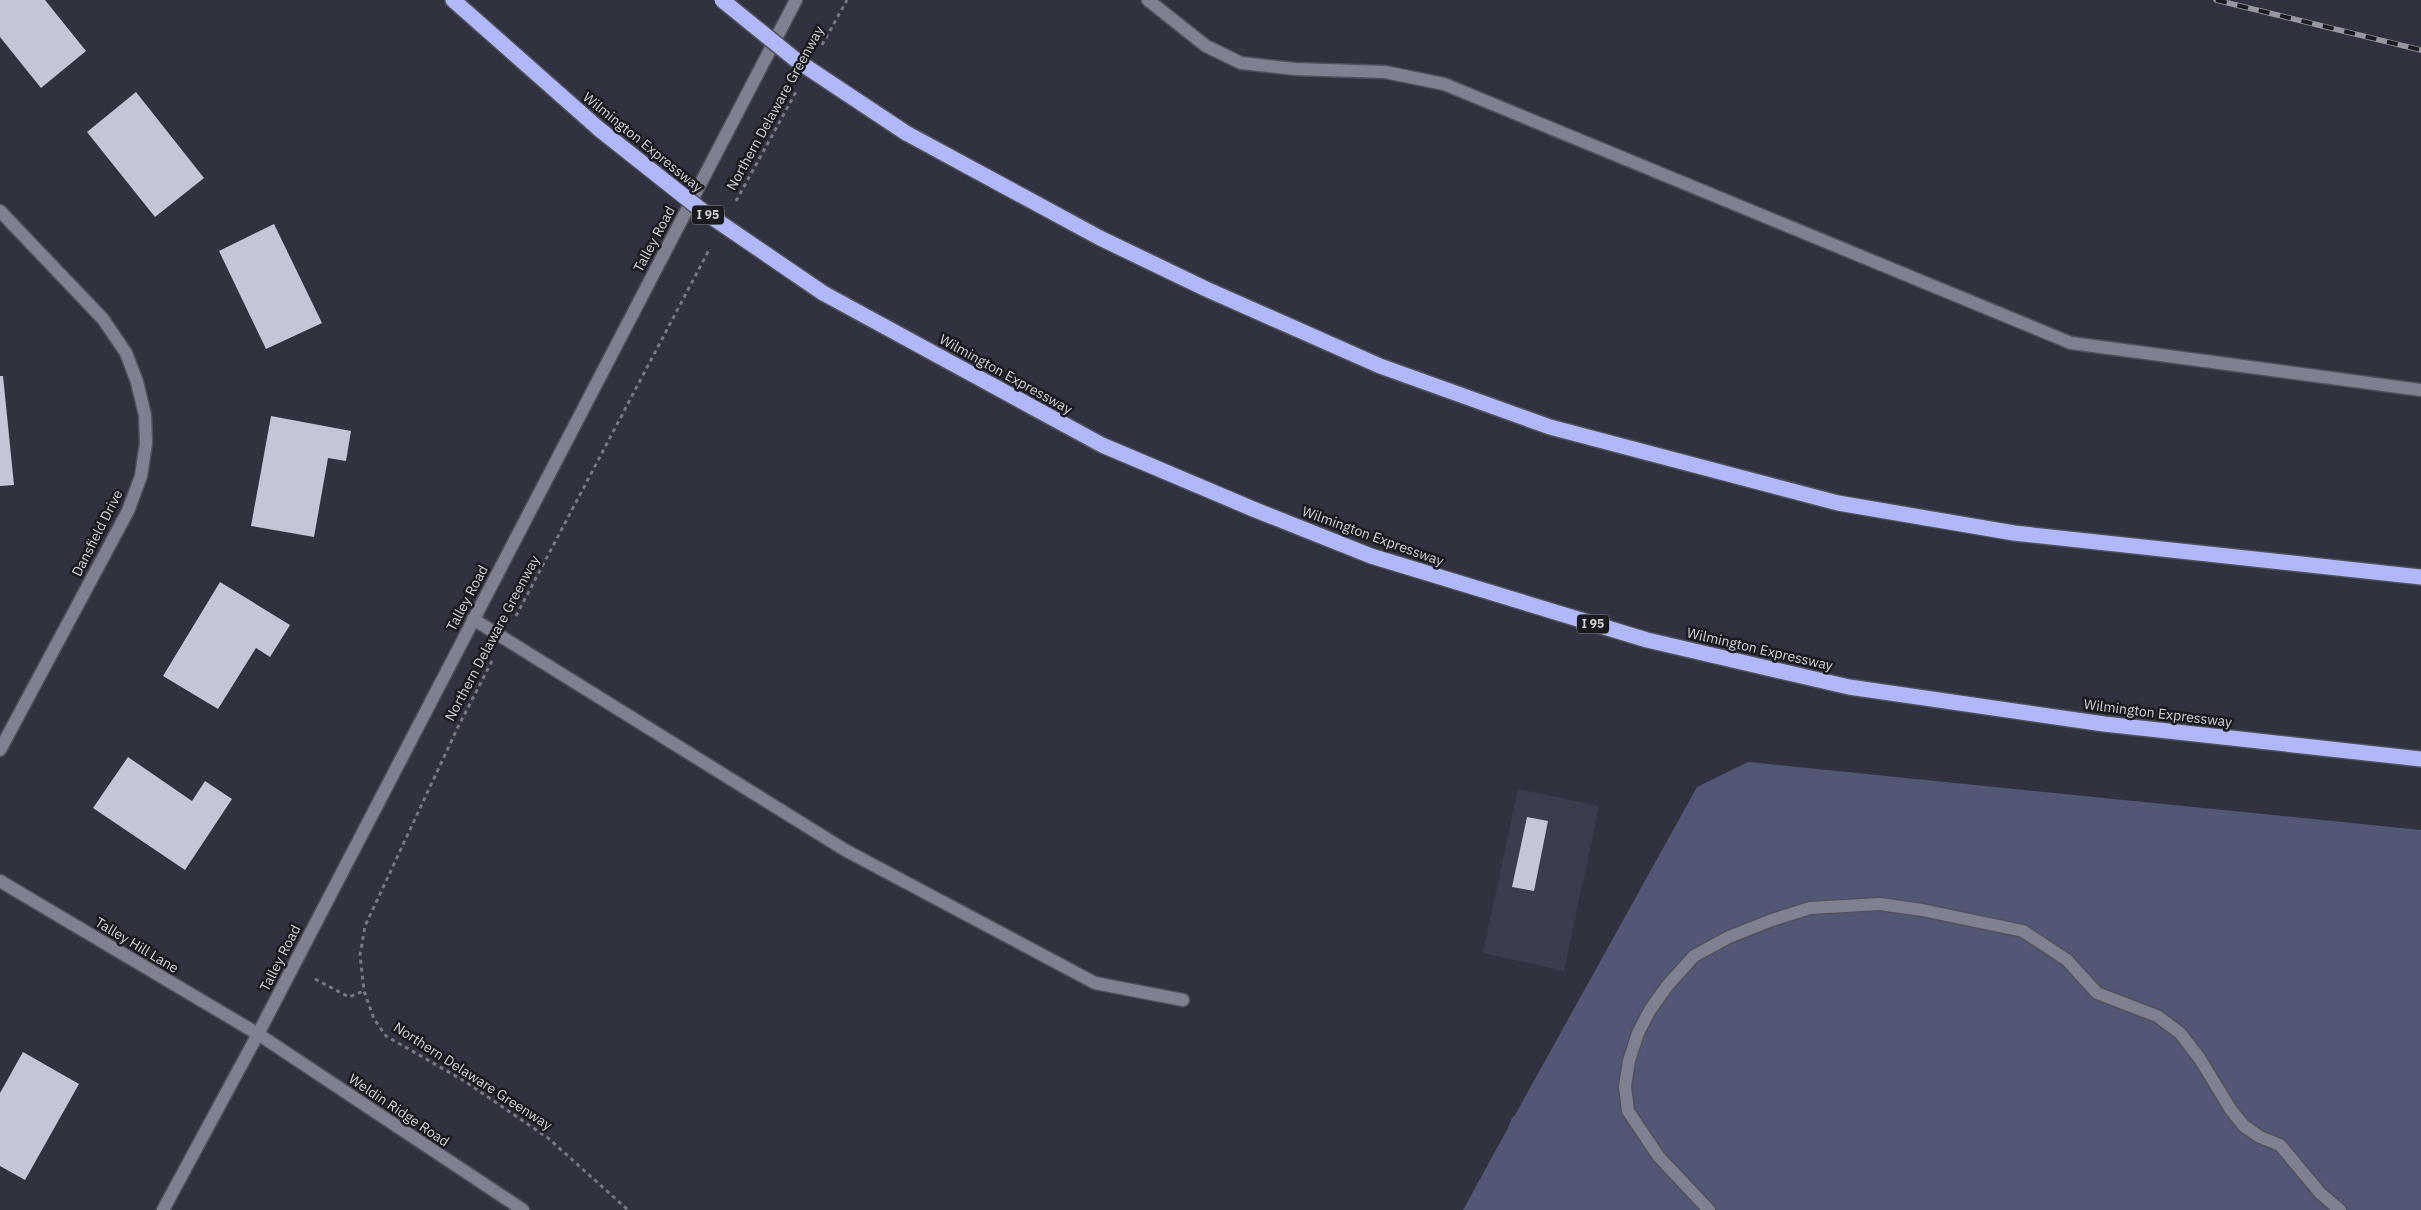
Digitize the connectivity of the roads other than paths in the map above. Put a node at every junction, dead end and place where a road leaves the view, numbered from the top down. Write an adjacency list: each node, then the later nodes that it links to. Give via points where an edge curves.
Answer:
1 (453, 0): 10 (highway, Wilmington Expressway / I 95, bridge, via 600,129 700,209 823,293 1102,445 1371,556 1647,640 1849,686 2104,724)
2 (722, 0): 7 (highway, bridge, via 796,60 906,133 1100,238 1380,366 1550,427 1838,502 2014,533)
3 (796, 0): 8 (street, Talley Road)
4 (1148, 0): 6 (street, via 1206,46 1241,63 1295,69 1385,72 1444,84 2071,343)
5 (0, 211): 9 (street, Dansfield Drive, via 103,319 126,353 138,382 145,415 146,443 141,476 128,510)
6 (2421, 390)
7 (2421, 577)
8 (472, 619): 12 (street, via 862,859 1095,983); 13 (street, Talley Road)
9 (0, 750)
10 (2421, 759)
11 (0, 881): 13 (street, Talley Hill Lane)
12 (1183, 1000)
13 (258, 1034): 14 (street, Talley Road); 15 (street, Weldin Ridge Road)
14 (164, 1210)
15 (523, 1210)
16 (1709, 1210): 17 (street, via 1659,1157 1628,1111 1625,1086 1629,1061 1650,1010 1694,956 1729,937 1810,908 1880,904 2022,931 2067,960 2097,993 2157,1016 2180,1033 2244,1126 2280,1145 2320,1193)
17 (2340, 1210)

